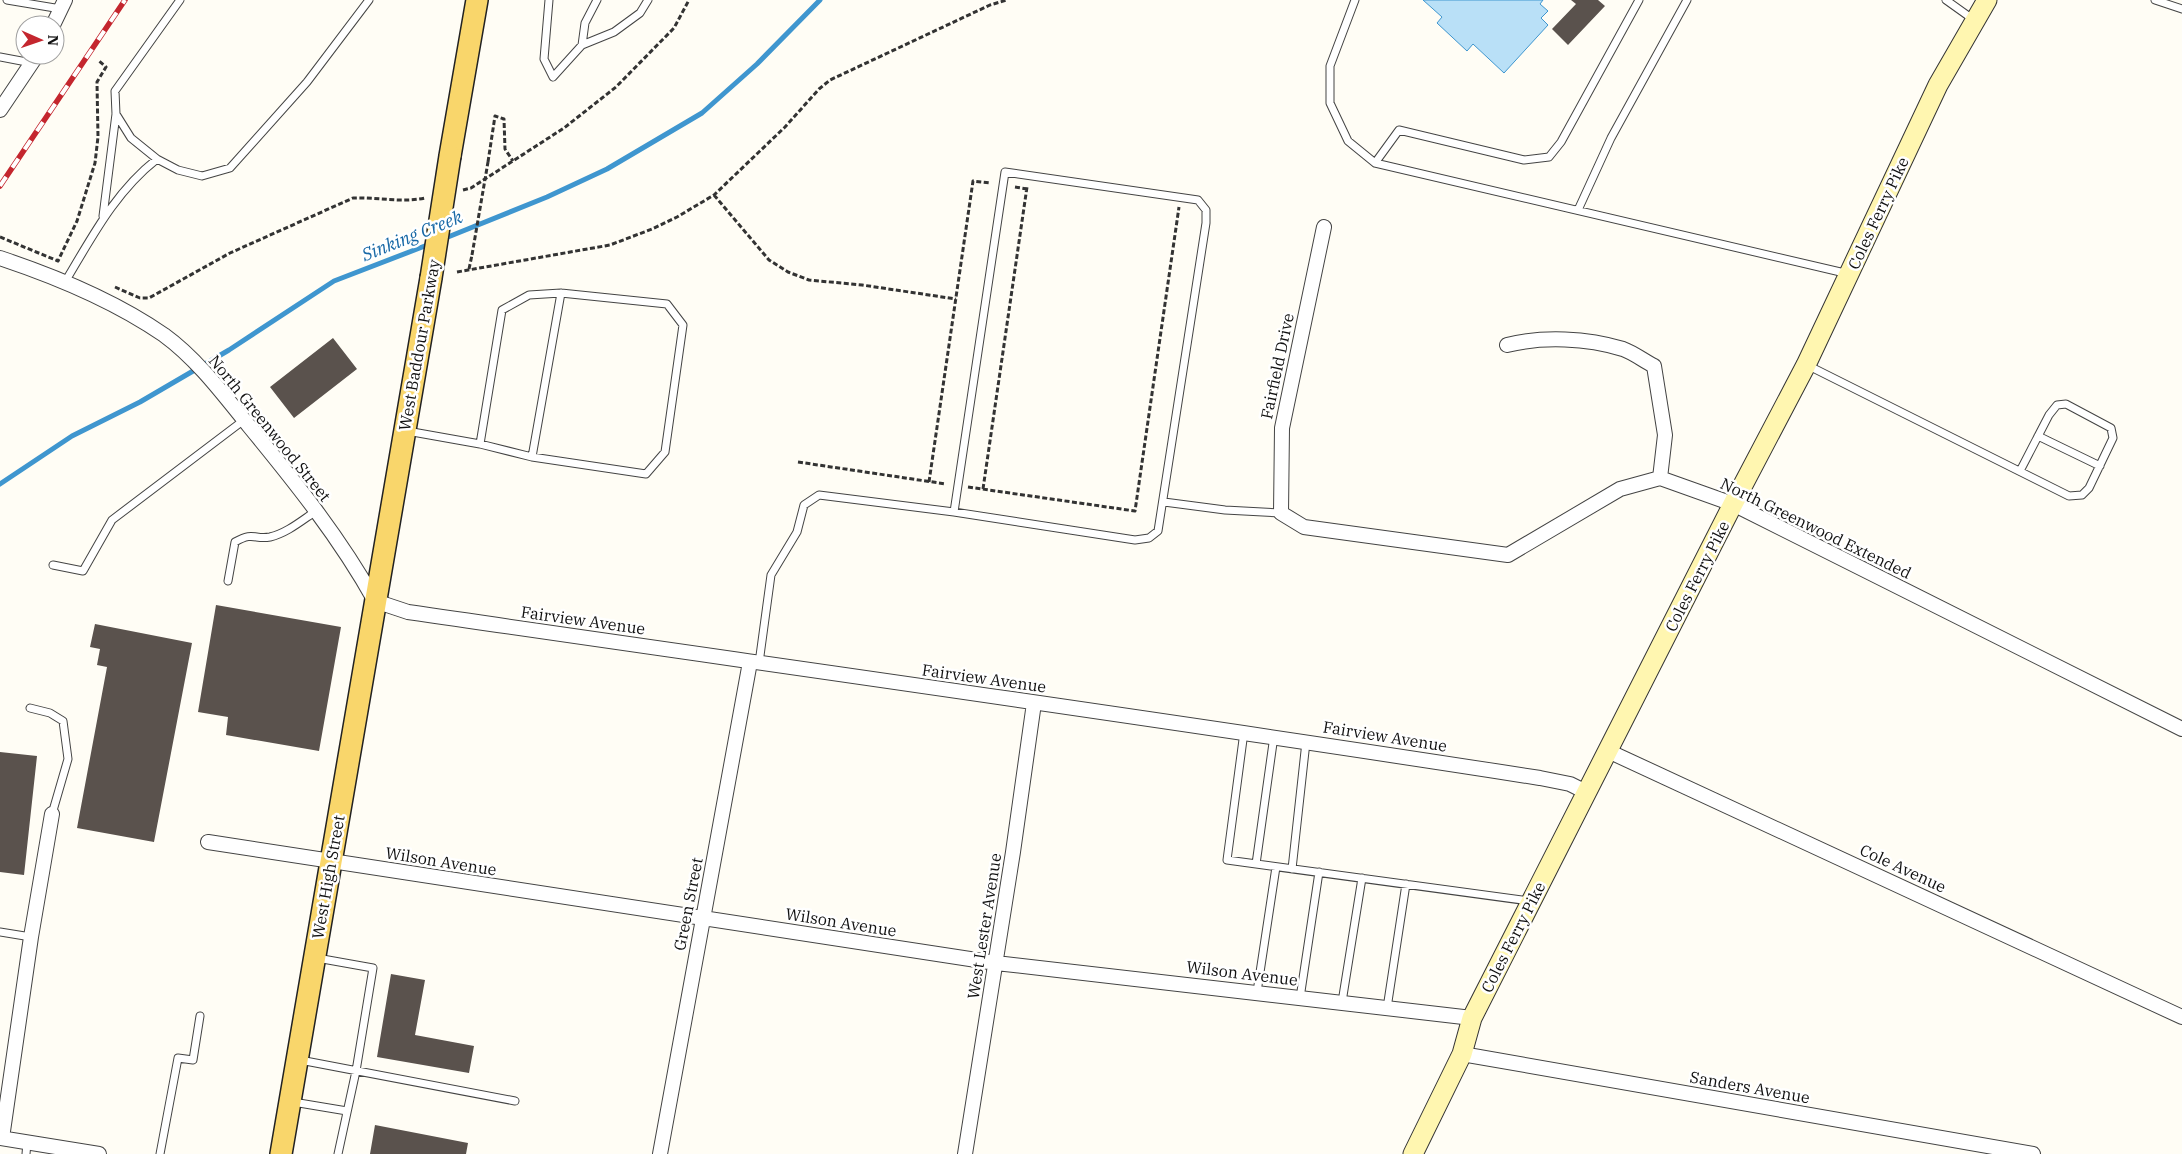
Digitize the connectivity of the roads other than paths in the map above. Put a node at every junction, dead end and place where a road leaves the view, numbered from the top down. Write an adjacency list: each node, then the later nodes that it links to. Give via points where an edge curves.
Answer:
1 (7, 0): 14 (lane)
2 (180, 0): 22 (lane, via 116,91)
3 (369, 0): 23 (lane, via 306,82 230,168 202,176 178,170)
4 (476, 0): 35 (main road, West Baddour Parkway, bridge)
5 (549, 0): 17 (lane, via 544,59 553,77)
6 (597, 0): 17 (lane, via 585,23)
7 (648, 0): 17 (lane, via 640,12 614,32)
8 (1355, 0): 24 (lane, via 1330,66 1330,103 1348,141)
9 (1639, 0): 24 (lane, via 1561,142 1549,157 1524,160 1399,130)
10 (1687, 0): 25 (lane, via 1611,138)
11 (1946, 0): 16 (lane)
12 (1987, 0): 16 (street, Coles Ferry Pike)
13 (2155, 0): 15 (lane)
14 (63, 5)
15 (2182, 9)
16 (1975, 21): 29 (street, Coles Ferry Pike, via 1938,85)
17 (582, 45)
18 (0, 57): 19 (lane)
19 (15, 58)
20 (31, 65): 21 (street)
21 (0, 110)
22 (116, 114): 23 (lane, via 132,138); 26 (lane)
23 (157, 159): 26 (lane, via 141,172)
24 (1375, 163): 25 (lane)
25 (1578, 210): 29 (lane)
26 (103, 216): 30 (lane)
27 (1324, 228): 46 (street, Fairfield Drive, via 1282,428)
28 (0, 258): 30 (street, North Greenwood Street)
29 (1849, 274): 33 (street, Coles Ferry Pike)
30 (66, 282): 34 (street, North Greenwood Street, via 164,336 215,384)
31 (562, 293): 37 (lane, via 529,295 502,310); 38 (lane); 38 (lane, via 666,304 683,325 665,452 646,474)
32 (1507, 345): 41 (street, via 1532,339 1586,342 1624,350 1654,366 1665,435)
33 (1806, 365): 40 (lane); 43 (street, Coles Ferry Pike)
34 (244, 420): 44 (street, North Greenwood Street); 47 (lane, via 112,520 83,571)
35 (404, 431): 37 (lane); 49 (main road, West Baddour Parkway)
36 (2038, 436): 39 (lane); 39 (lane, via 2057,405 2066,404 2111,428 2113,438); 40 (lane)
37 (480, 444): 38 (lane)
38 (532, 457)
39 (2100, 466): 40 (lane, via 2082,495 2069,496)
40 (2020, 471)
41 (1660, 478): 43 (street, North Greenwood Extended); 46 (street, via 1620,489 1508,554 1304,528)
42 (1164, 502): 45 (lane, via 1158,531 1148,538 1135,540); 45 (lane, via 1206,210 1198,200 1005,172); 46 (lane)
43 (1732, 504): 53 (street, North Greenwood Extended); 57 (street, Coles Ferry Pike)
44 (316, 511): 48 (lane, via 288,530 268,537 247,535 235,542); 49 (street, North Greenwood Street, via 351,558)
45 (954, 512): 50 (lane, via 820,495 804,505 797,532 771,575)
46 (1281, 513)
47 (53, 565)
48 (228, 582)
49 (375, 601): 50 (street, Fairview Avenue, via 408,612); 61 (main road, West High Street)
50 (755, 662): 51 (street, Fairview Avenue); 69 (street, Green Street)
51 (1034, 704): 54 (street, Fairview Avenue); 73 (street, West Lester Avenue)
52 (30, 708): 59 (lane, via 63,721 68,760)
53 (2182, 728)
54 (1244, 732): 55 (street, Fairview Avenue); 62 (lane, via 1227,860)
55 (1274, 736): 56 (street, Fairview Avenue); 62 (lane)
56 (1306, 741): 58 (street, Fairview Avenue, via 1540,778 1570,784); 64 (lane)
57 (1608, 751): 58 (street, Coles Ferry Pike); 79 (street, Cole Avenue)
58 (1586, 792): 68 (street, Coles Ferry Pike)
59 (52, 814): 71 (street)
60 (208, 842): 61 (street, Wilson Avenue)
61 (330, 862): 69 (street, Wilson Avenue); 72 (main road, West High Street)
62 (1256, 864): 63 (lane)
63 (1276, 867): 64 (lane); 74 (lane)
64 (1292, 869): 65 (lane)
65 (1319, 872): 66 (lane); 75 (lane)
66 (1362, 878): 67 (lane); 76 (lane)
67 (1406, 884): 68 (lane); 77 (lane)
68 (1532, 901): 80 (street, Coles Ferry Pike)
69 (703, 918): 73 (street, Wilson Avenue); 93 (street, Green Street)
70 (0, 932): 71 (lane)
71 (31, 937): 87 (street)
72 (314, 957): 82 (main road, West High Street); 83 (lane, via 373,968)
73 (996, 963): 74 (street, Wilson Avenue); 94 (street, West Lester Avenue)
74 (1257, 992): 75 (street, Wilson Avenue)
75 (1300, 998): 76 (street, Wilson Avenue)
76 (1342, 1002): 77 (street, Wilson Avenue)
77 (1387, 1008): 80 (street, Wilson Avenue)
78 (200, 1016): 90 (lane, via 193,1060 178,1058)
79 (2182, 1017)
80 (1472, 1018): 81 (street, Coles Ferry Pike)
81 (1462, 1054): 95 (street, Coles Ferry Pike); 96 (street, Sanders Avenue)
82 (297, 1060): 83 (lane); 84 (main road, West High Street)
83 (356, 1071): 85 (lane); 86 (lane)
84 (290, 1101): 86 (lane); 91 (main road, West High Street)
85 (515, 1101)
86 (347, 1111): 92 (lane)
87 (1, 1138): 88 (street)
88 (27, 1148): 89 (street)
89 (99, 1154)
90 (160, 1154)
91 (281, 1154)
92 (338, 1154)
93 (660, 1154)
94 (965, 1154)
95 (1413, 1154)
96 (2033, 1154)

